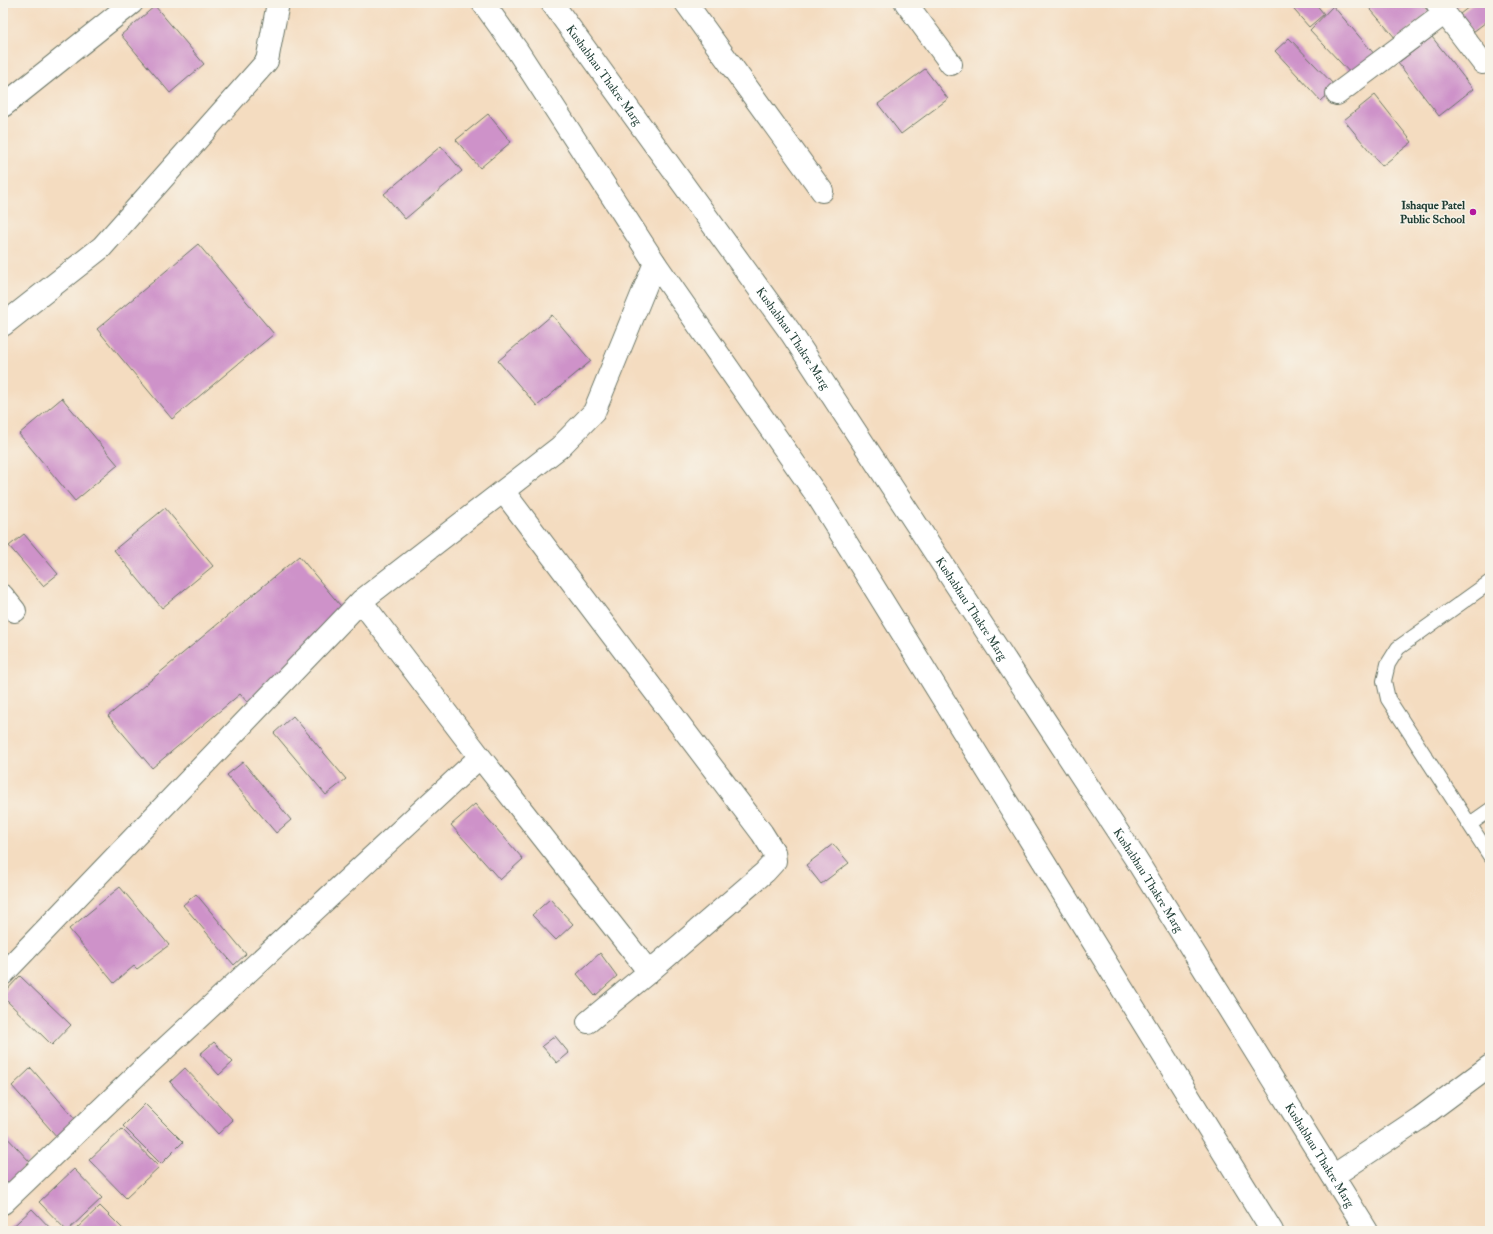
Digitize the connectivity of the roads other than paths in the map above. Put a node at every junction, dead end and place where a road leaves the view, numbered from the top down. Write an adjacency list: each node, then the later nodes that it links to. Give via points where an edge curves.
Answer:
1 (132, 3): 11 (street)
2 (278, 3): 14 (street, via 267,61 102,247)
3 (483, 3): 13 (street, via 517,50)
4 (552, 3): 26 (street, Kushabhau Thakre Marg, via 796,339 1131,851)
5 (686, 3): 12 (street)
6 (906, 3): 9 (street)
7 (1441, 8): 8 (street); 10 (street)
8 (1483, 63)
9 (951, 64)
10 (1337, 94)
11 (3, 106)
12 (822, 191)
13 (655, 263): 15 (street, via 594,412 560,447); 28 (street, via 820,500)
14 (3, 325)
15 (503, 491): 17 (street); 22 (street, via 774,852 775,861 765,872)
16 (1490, 582): 20 (lane, via 1398,648 1388,664 1384,681 1388,699)
17 (361, 601): 18 (street); 23 (street)
18 (480, 757): 22 (street); 27 (street, via 142,1070)
19 (1490, 810): 20 (lane)
20 (1470, 824): 21 (lane)
21 (1490, 856)
22 (649, 972): 24 (street)
23 (3, 974)
24 (588, 1022)
25 (1490, 1066): 26 (street, via 1420,1118)
26 (1333, 1176): 29 (street, Kushabhau Thakre Marg)
27 (3, 1204)
28 (1270, 1230)
29 (1367, 1231)

